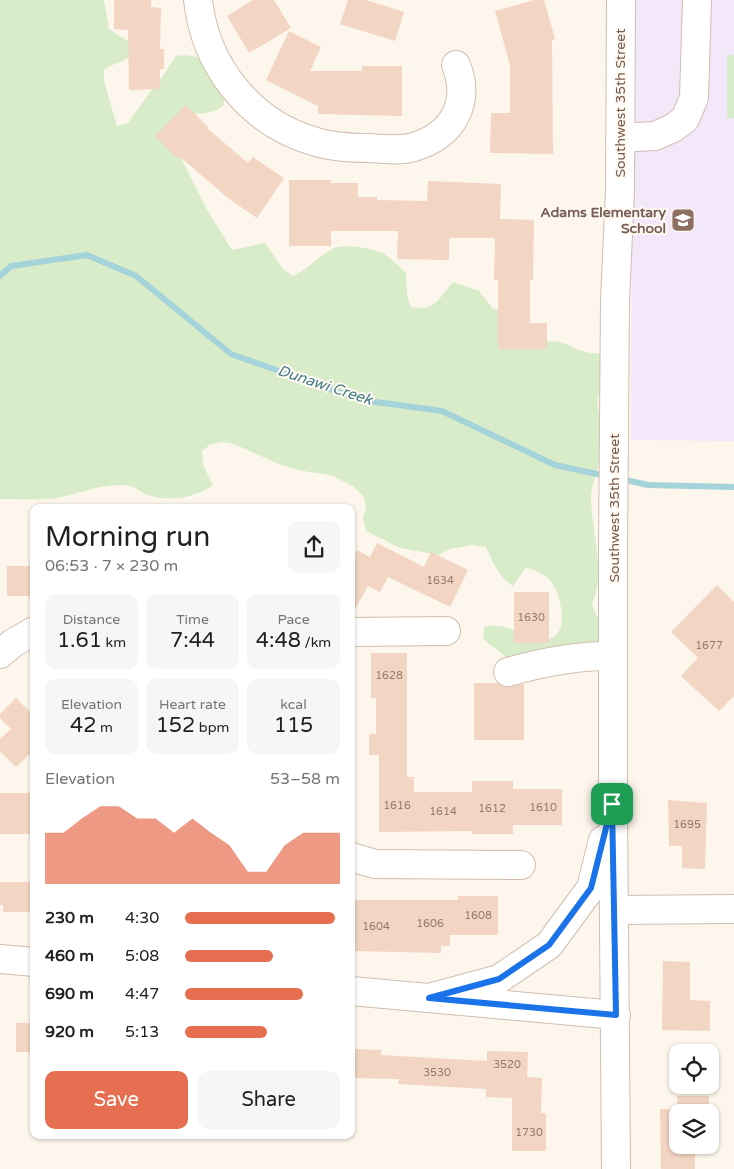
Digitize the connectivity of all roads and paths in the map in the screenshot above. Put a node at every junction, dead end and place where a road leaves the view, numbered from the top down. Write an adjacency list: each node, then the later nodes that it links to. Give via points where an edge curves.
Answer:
1 (198, 0): 4 (street, via 208,44 236,91 275,124 314,142 399,149 433,139 457,114 462,96 461,76)
2 (621, 0): 5 (street, Southwest 35th Street)
3 (697, 0): 5 (street, via 694,98 685,119 655,136)
4 (456, 65)
5 (620, 138): 10 (street, Southwest 35th Street, via 615,300)
6 (446, 631): 7 (street)
7 (355, 632)
8 (30, 633): 9 (street)
9 (0, 654)
10 (613, 656): 11 (street, via 588,655 542,662); 12 (street, Southwest 35th Street)
11 (508, 672)
12 (612, 804): 16 (street, Southwest 35th Street); 20 (street, via 591,888 549,945 499,979)
13 (355, 858): 14 (street, via 376,864)
14 (521, 865)
15 (734, 909): 16 (street)
16 (614, 910): 21 (street, Southwest 35th Street)
17 (0, 959): 18 (street)
18 (30, 962)
19 (355, 991): 20 (street)
20 (429, 998): 21 (street)
21 (616, 1015): 22 (street, Southwest 35th Street)
22 (616, 1169)

